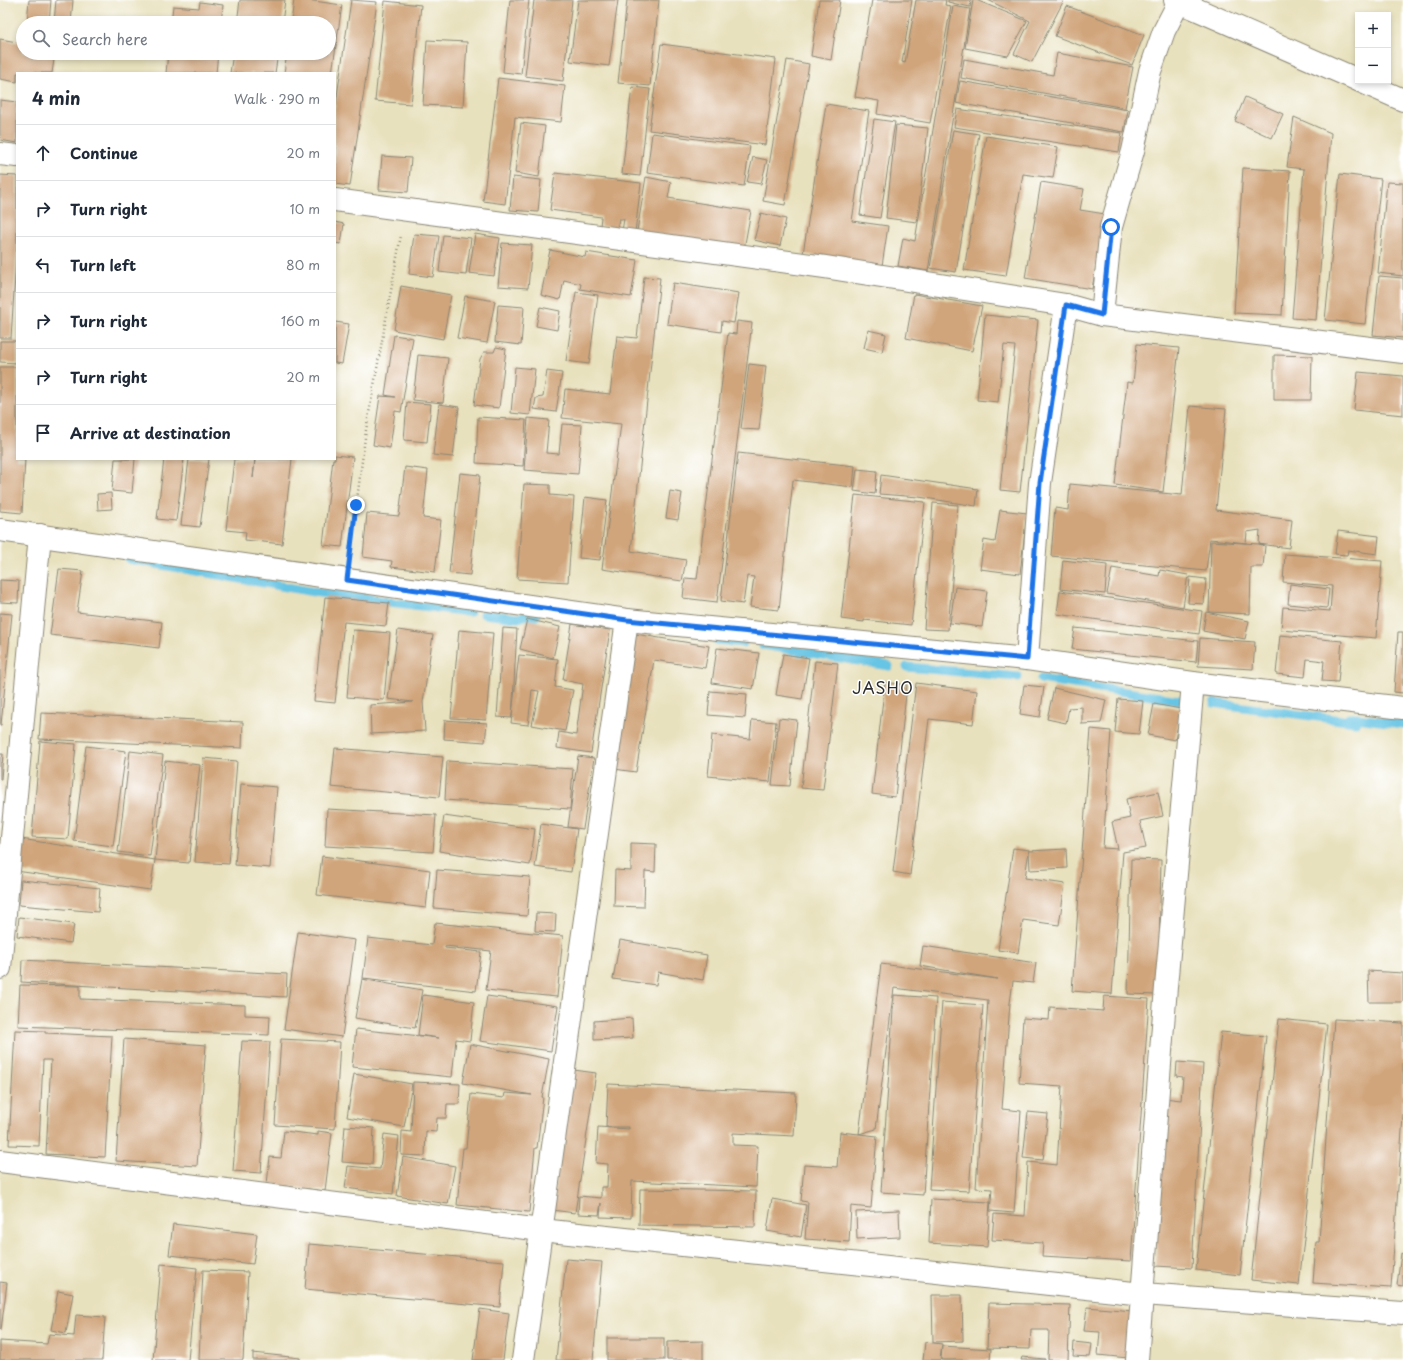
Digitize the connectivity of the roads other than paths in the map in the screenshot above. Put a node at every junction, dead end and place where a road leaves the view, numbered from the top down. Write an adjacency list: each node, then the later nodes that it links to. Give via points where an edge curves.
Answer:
1 (1178, 1): 2 (street); 9 (street, via 1150,71 1133,151 1111,227)
2 (1355, 79)
3 (1366, 84): 4 (street)
4 (1403, 100)
5 (0, 154): 6 (street)
6 (16, 156)
7 (336, 200): 8 (street, via 825,267)
8 (1066, 305): 9 (street); 14 (street, via 1040,483)
9 (1102, 315): 10 (street)
10 (1403, 352)
11 (0, 530): 12 (street)
12 (40, 535): 13 (street); 17 (street)
13 (627, 620): 14 (street); 19 (street)
14 (1027, 659): 15 (street)
15 (1193, 683): 16 (street); 20 (street, via 1166,987)
16 (1403, 708)
17 (0, 968)
18 (0, 1161): 19 (street)
19 (541, 1230): 20 (street); 22 (street)
20 (1143, 1294): 21 (street); 23 (street)
21 (1403, 1313)
22 (523, 1360)
23 (1137, 1360)

